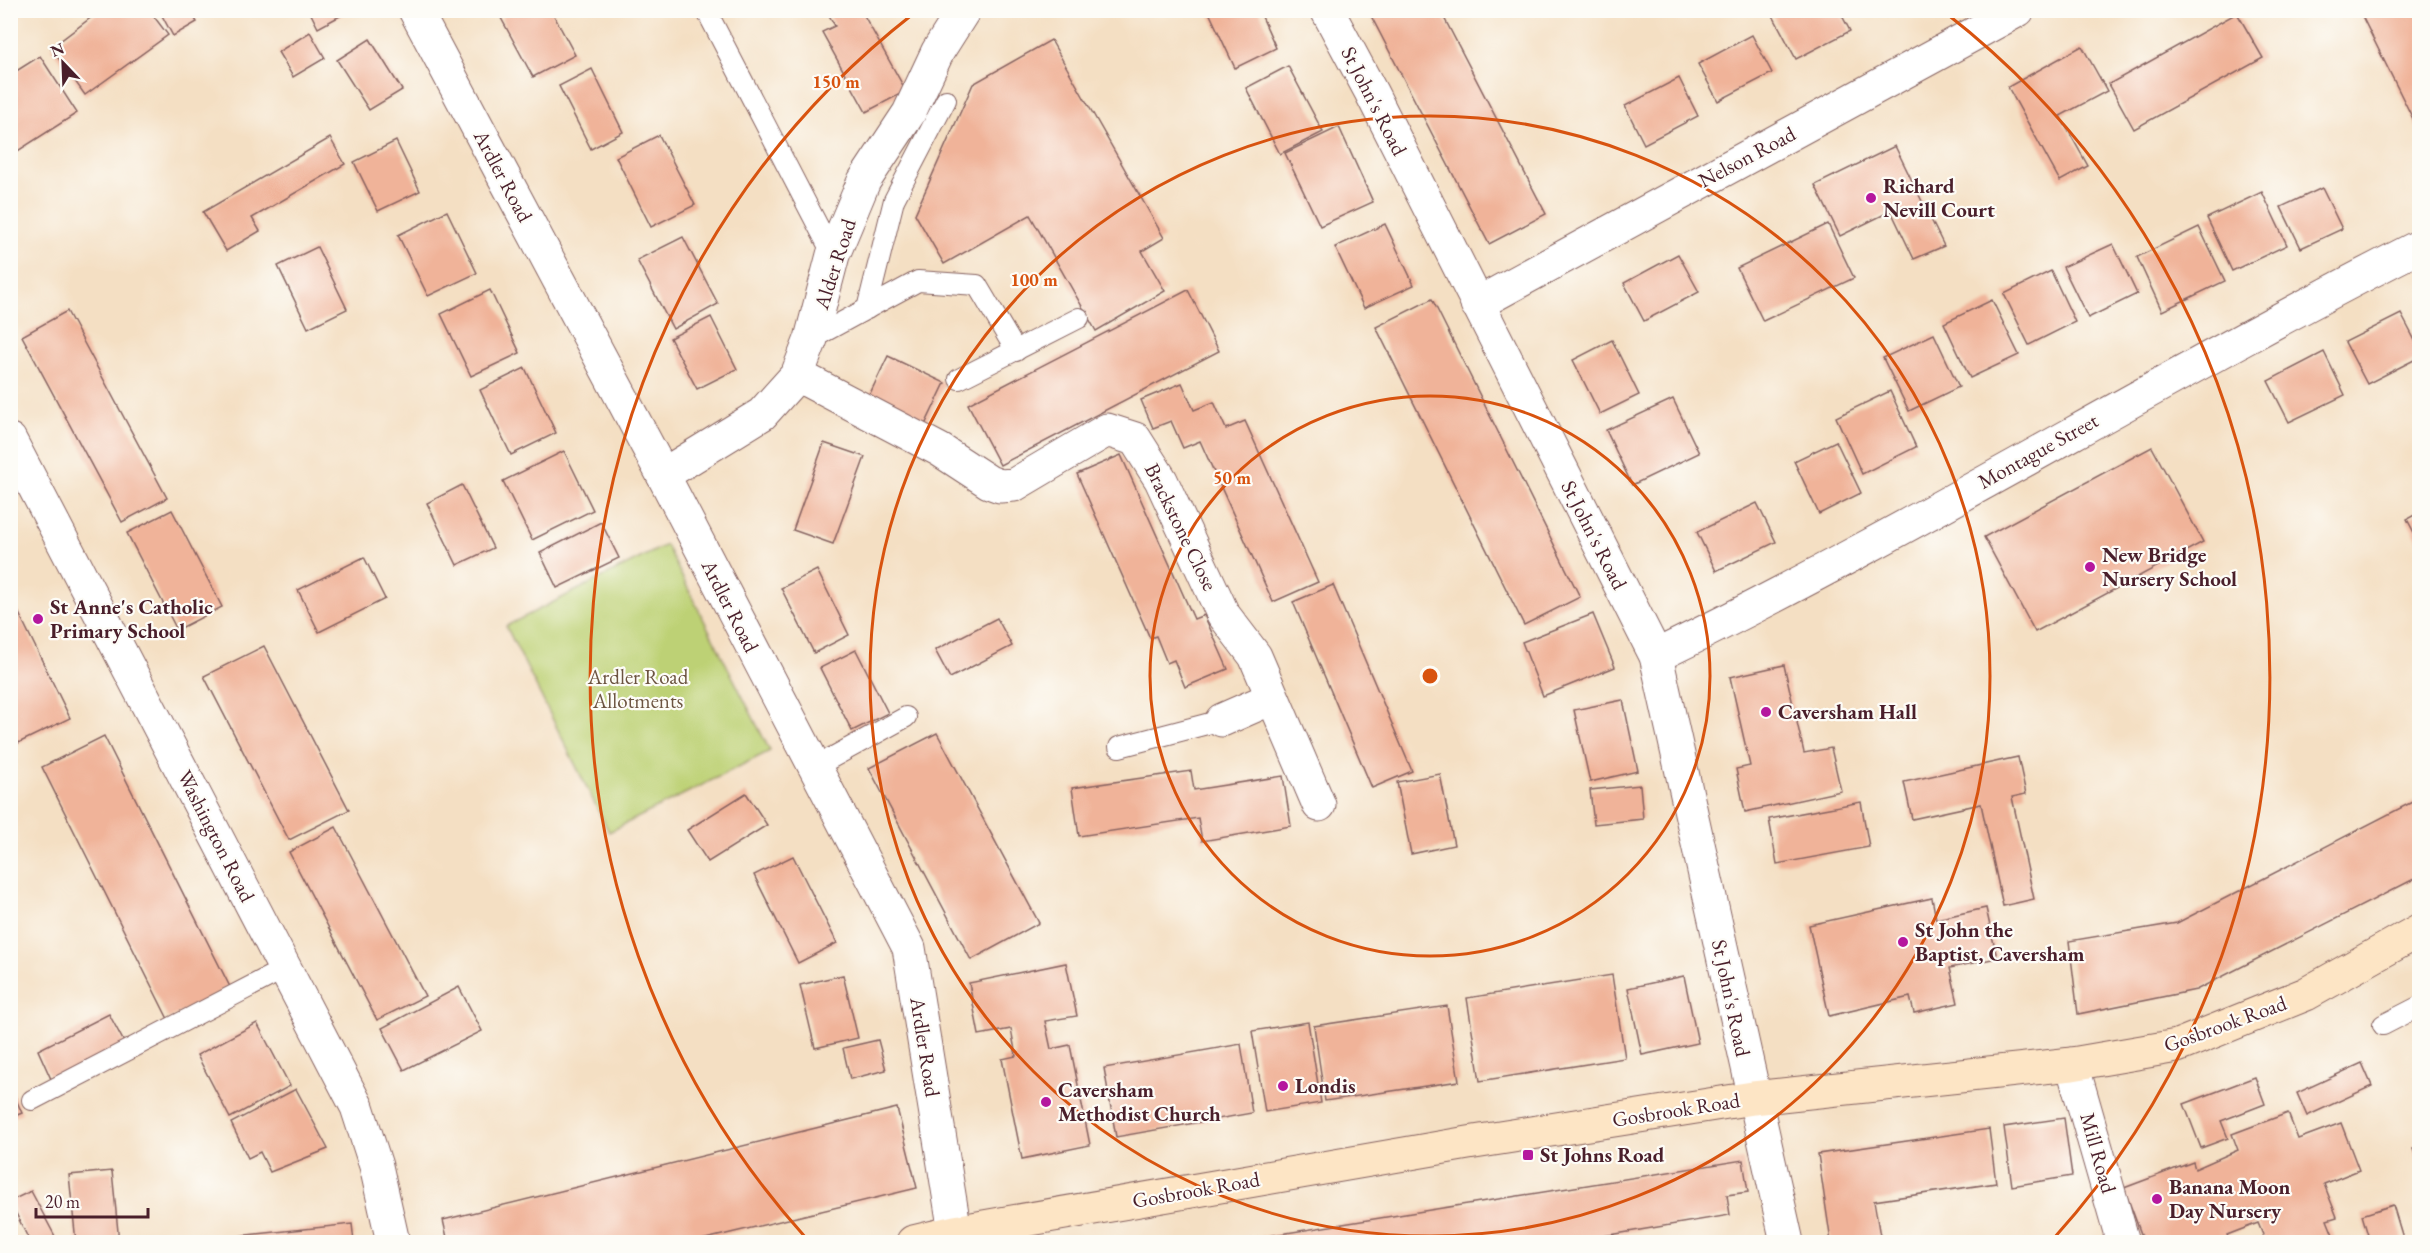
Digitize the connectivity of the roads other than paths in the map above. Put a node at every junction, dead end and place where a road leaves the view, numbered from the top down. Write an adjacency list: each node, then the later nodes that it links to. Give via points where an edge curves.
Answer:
1 (415, 10): 17 (street, Ardler Road)
2 (706, 10): 8 (lane)
3 (964, 10): 8 (street, Alder Road, via 938,51 909,113 864,182)
4 (1327, 10): 9 (street, St John's Road)
5 (2018, 10): 9 (street, Nelson Road)
6 (946, 100): 10 (lane, via 894,200)
7 (2420, 246): 18 (street, Montague Street, via 2277,319 1769,600)
8 (833, 255): 12 (street, Alder Road)
9 (1477, 304): 18 (street, St John's Road)
10 (867, 309): 12 (lane); 13 (lane, via 918,281 977,285)
11 (1079, 318): 13 (lane)
12 (811, 339): 14 (street, Alder Road)
13 (1016, 351): 15 (lane)
14 (797, 375): 17 (street, Alder Road, via 762,414); 19 (street, Brackstone Close, via 1000,486 1014,484 1107,430 1135,439 1161,480 1223,614 1255,656)
15 (959, 380)
16 (10, 440): 26 (street, Washington Road)
17 (663, 475): 23 (street, Ardler Road)
18 (1656, 656): 30 (street, St John's Road)
19 (1272, 698): 21 (street); 24 (street, Brackstone Close)
20 (906, 717): 23 (lane)
21 (1222, 720): 22 (lane)
22 (1119, 747)
23 (813, 768): 32 (street, Ardler Road, via 909,948)
24 (1319, 805)
25 (2420, 930): 29 (main road, Gosbrook Road, via 2306,994 2177,1046)
26 (284, 969): 31 (lane); 33 (street, Washington Road, via 357,1107 376,1166)
27 (2420, 1006): 28 (lane)
28 (2383, 1025)
29 (2072, 1064): 30 (main road, Gosbrook Road); 36 (street, Mill Road)
30 (1753, 1098): 32 (main road, Gosbrook Road); 35 (street, St John's Road)
31 (32, 1100)
32 (956, 1232): 34 (main road, Gosbrook Road)
33 (393, 1242)
34 (913, 1242)
35 (1787, 1242)
36 (2123, 1242)

